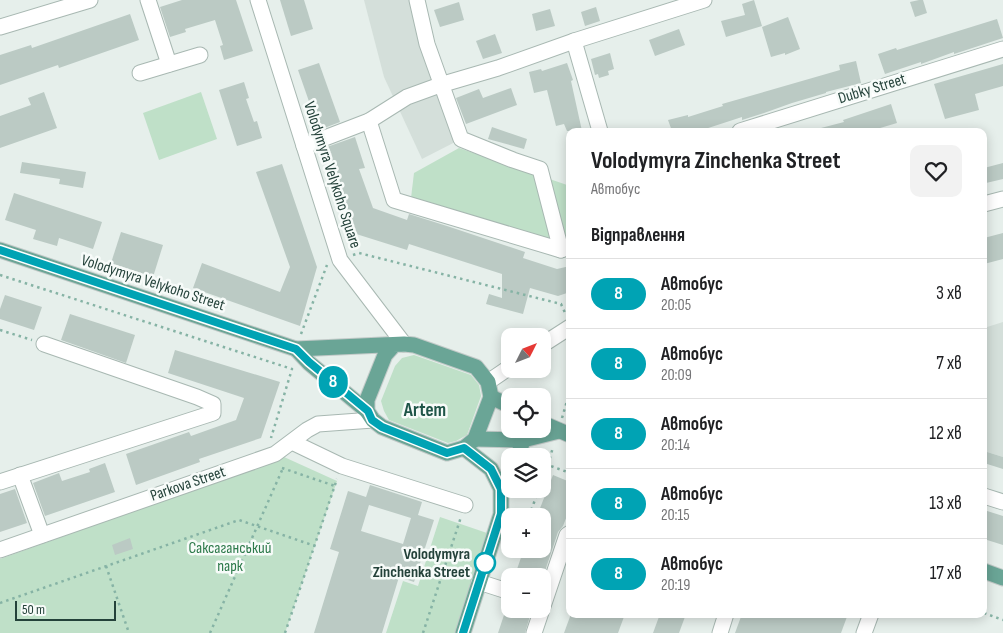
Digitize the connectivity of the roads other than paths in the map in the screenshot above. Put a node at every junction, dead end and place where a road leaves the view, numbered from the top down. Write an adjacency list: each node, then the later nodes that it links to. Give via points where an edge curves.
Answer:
1 (90, 0): 6 (street)
2 (148, 0): 10 (street)
3 (258, 0): 16 (street, Volodymyra Velykoho Square)
4 (417, 0): 12 (street)
5 (704, 0): 7 (street)
6 (0, 27)
7 (574, 41): 12 (street); 14 (street)
8 (1003, 49): 15 (street, Dubky Street)
9 (200, 54): 10 (street)
10 (169, 64): 11 (street)
11 (140, 73)
12 (440, 85): 13 (street, via 407,97); 19 (street, via 461,139 540,169)
13 (369, 121): 16 (street); 19 (street, via 394,200)
14 (599, 128)
15 (750, 128)
16 (304, 146): 24 (street, Volodymyra Velykoho Square, via 340,260)
17 (1003, 199): 18 (street)
18 (987, 203)
19 (565, 248)
20 (0, 250): 25 (main road, Volodymyra Velykoho Street)
21 (566, 324): 22 (street)
22 (551, 338)
23 (44, 344): 36 (street, via 197,397 213,404 213,413)
24 (399, 344): 25 (main road); 27 (main road, via 414,344 476,367); 29 (main road, via 385,355 367,400)
25 (296, 349): 29 (main road)
26 (501, 377): 27 (street)
27 (490, 390): 28 (main road); 34 (main road)
28 (501, 399)
29 (370, 415): 33 (street, Parkova Street, via 318,424); 34 (main road, via 382,427 447,453)
30 (551, 427): 31 (main road)
31 (564, 433): 32 (main road)
32 (523, 440): 34 (main road); 35 (main road)
33 (292, 442): 40 (street, via 342,466); 43 (street, Parkova Street, via 275,454)
34 (470, 444): 41 (main road, via 491,469 501,489)
35 (520, 448)
36 (20, 475): 37 (street); 43 (street)
37 (0, 482)
38 (987, 497): 39 (street)
39 (1003, 502)
40 (465, 505)
41 (501, 508)
42 (501, 514): 49 (main road)
43 (42, 535): 45 (street, Parkova Street)
44 (566, 538): 48 (street)
45 (0, 550)
46 (987, 572): 47 (main road)
47 (1003, 578)
48 (551, 581)
49 (479, 582): 50 (street); 54 (main road)
50 (501, 589)
51 (539, 618): 55 (street)
52 (725, 618): 56 (street)
53 (870, 618): 57 (street)
54 (463, 633)
55 (534, 633)
56 (720, 633)
57 (864, 633)

